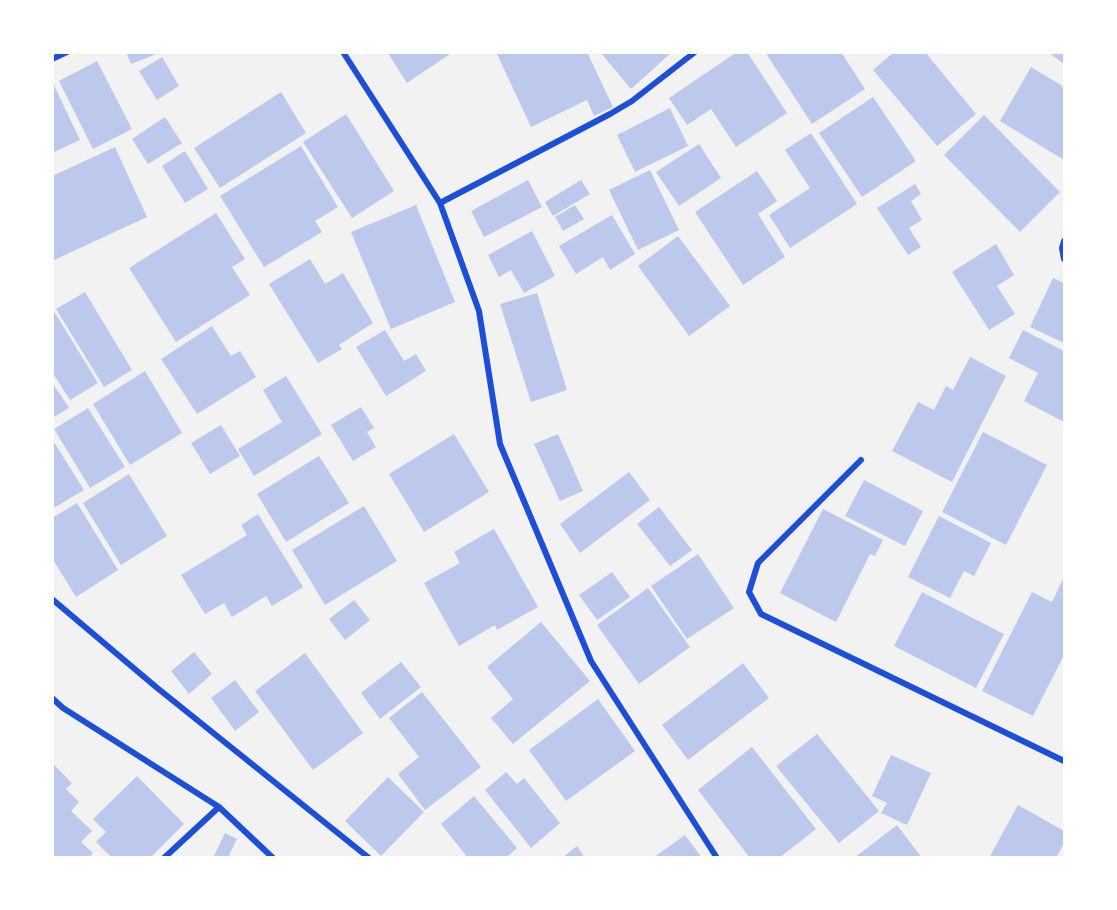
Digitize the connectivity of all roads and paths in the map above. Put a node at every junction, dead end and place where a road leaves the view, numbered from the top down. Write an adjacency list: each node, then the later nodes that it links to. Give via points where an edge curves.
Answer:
1 (67, 52): 4 (street)
2 (343, 52): 5 (street)
3 (695, 52): 5 (street, via 632,101)
4 (52, 59)
5 (440, 203): 16 (street, via 479,311 500,444 591,661)
6 (1065, 242): 7 (street)
7 (1065, 259)
8 (861, 460): 11 (street, via 758,562 749,592 761,615)
9 (52, 598): 15 (street)
10 (52, 698): 12 (street)
11 (1065, 761)
12 (219, 807): 13 (street); 14 (street)
13 (164, 858)
14 (273, 858)
15 (369, 858)
16 (717, 858)

